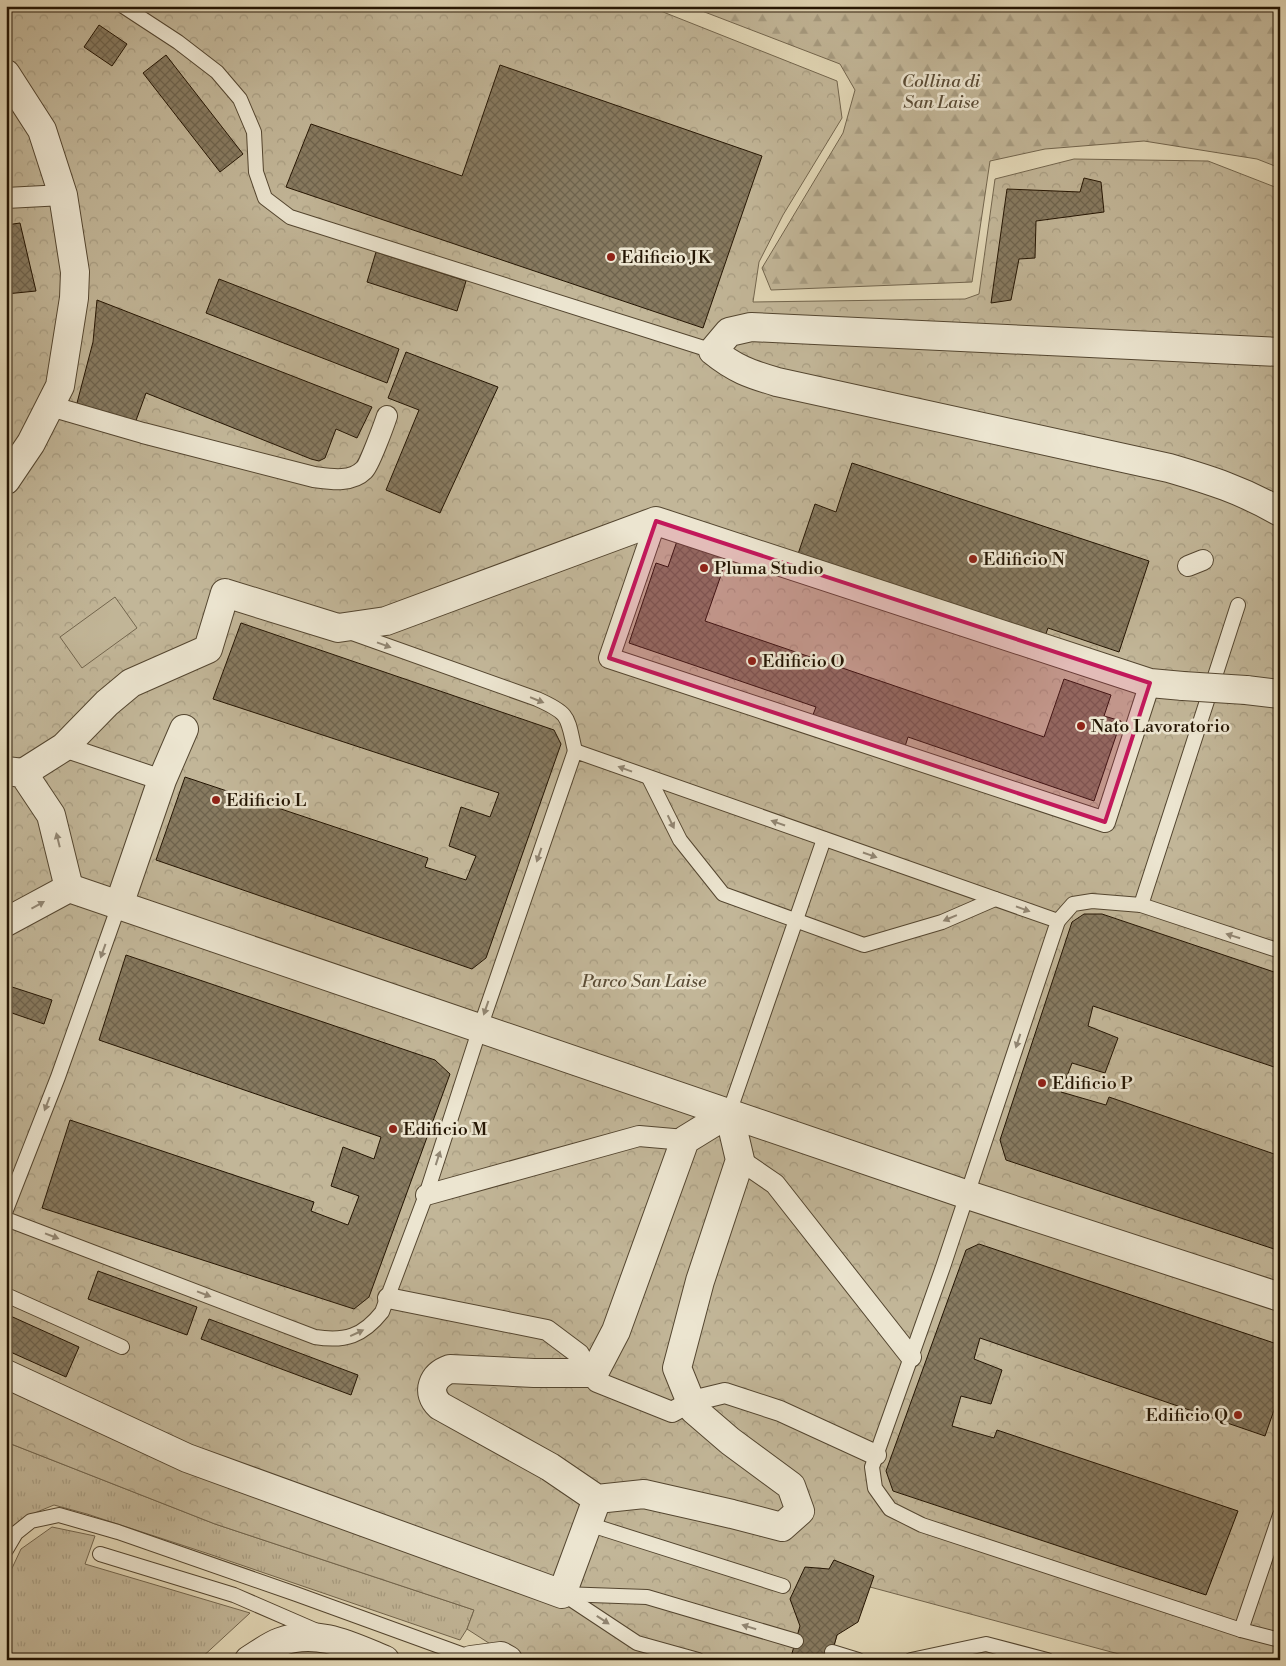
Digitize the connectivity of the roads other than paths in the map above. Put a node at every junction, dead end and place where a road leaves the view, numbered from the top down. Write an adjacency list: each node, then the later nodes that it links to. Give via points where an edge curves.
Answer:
1 (123, 6): 5 (lane, via 218,72 240,99 254,132 256,172 265,198 290,216)
2 (6, 74): 3 (street, via 42,130)
3 (63, 195): 4 (street); 7 (street, via 75,272 74,298 60,386)
4 (6, 198)
5 (712, 351): 6 (street, via 729,332 750,327); 10 (street, via 729,365 752,375 1169,468 1220,483)
6 (1280, 352)
7 (50, 406): 8 (street, via 143,433 334,480 350,478 364,470); 9 (street, via 31,443)
8 (388, 416)
9 (6, 480)
10 (1280, 512)
11 (656, 521): 13 (street, via 386,621); 14 (street); 14 (street, via 609,658 1105,822)
12 (1238, 605): 25 (lane)
13 (338, 628): 17 (street, via 225,594 208,650 131,683); 18 (lane, one-way to 18, via 556,708 567,717)
14 (1150, 683): 15 (street, bridge)
15 (1280, 694)
16 (184, 728): 21 (street)
17 (64, 747): 19 (street); 21 (street)
18 (575, 751): 20 (lane, one-way to 18); 31 (lane, one-way to 31)
19 (15, 772): 23 (street, one-way to 19, via 51,815)
20 (650, 778): 22 (lane, one-way to 20); 27 (lane, one-way to 27, via 680,840 723,894)
21 (162, 780): 26 (street)
22 (824, 839): 24 (lane, one-way to 24); 27 (lane)
23 (69, 888): 26 (street); 29 (street, one-way to 23)
24 (995, 899): 27 (lane, one-way to 27, via 942,922 864,945); 28 (lane, one-way to 28)
25 (1142, 905): 28 (lane, via 1092,901 1072,904); 30 (lane, one-way to 25)
26 (119, 906): 31 (street); 37 (lane, one-way to 37)
27 (796, 920): 32 (lane)
28 (1058, 921): 36 (lane, one-way to 36)
29 (6, 922)
30 (1280, 951)
31 (480, 1028): 32 (street); 35 (lane, one-way to 31)
32 (729, 1113): 33 (street); 34 (street); 36 (street)
33 (685, 1140): 35 (street, via 639,1136); 44 (street, via 616,1331)
34 (740, 1160): 43 (street, via 775,1184); 46 (street, via 700,1281 677,1368)
35 (426, 1195): 41 (lane)
36 (968, 1195): 40 (street); 43 (lane)
37 (6, 1210)
38 (6, 1219): 41 (lane, one-way to 41, via 315,1337 331,1340 360,1333 373,1324)
39 (6, 1296): 42 (lane)
40 (1280, 1297)
41 (388, 1298): 44 (street, via 547,1330 578,1354)
42 (122, 1346)
43 (911, 1357): 47 (lane)
44 (592, 1373): 46 (street, via 597,1382 672,1412); 48 (street, via 450,1369 434,1378 432,1394 440,1406 550,1467)
45 (6, 1374): 54 (street, via 187,1458)
46 (690, 1406): 47 (street, via 724,1393 780,1411); 48 (street, via 730,1441 791,1486 800,1511 782,1527 644,1494)
47 (876, 1455): 55 (lane, via 872,1467 875,1488 890,1508 922,1525)
48 (598, 1499): 50 (street)
49 (1280, 1515): 55 (lane)
50 (588, 1524): 53 (lane); 54 (street)
51 (6, 1550): 60 (lane, via 16,1534 31,1521 59,1514)
52 (100, 1554): 56 (lane, via 234,1594)
53 (783, 1586)
54 (562, 1594): 58 (lane, one-way to 54, via 647,1597); 65 (lane, one-way to 65, via 637,1642)
55 (1241, 1630): 57 (lane)
56 (336, 1639): 61 (street, via 308,1636 279,1642); 62 (street)
57 (1280, 1640)
58 (796, 1641)
59 (832, 1652): 66 (lane)
60 (475, 1659): 63 (street); 64 (street, via 501,1656)
61 (249, 1660)
62 (385, 1660)
63 (471, 1660)
64 (508, 1660)
65 (698, 1660)
66 (858, 1660)
67 (911, 1660): 68 (lane, via 986,1644)
68 (1047, 1660)

